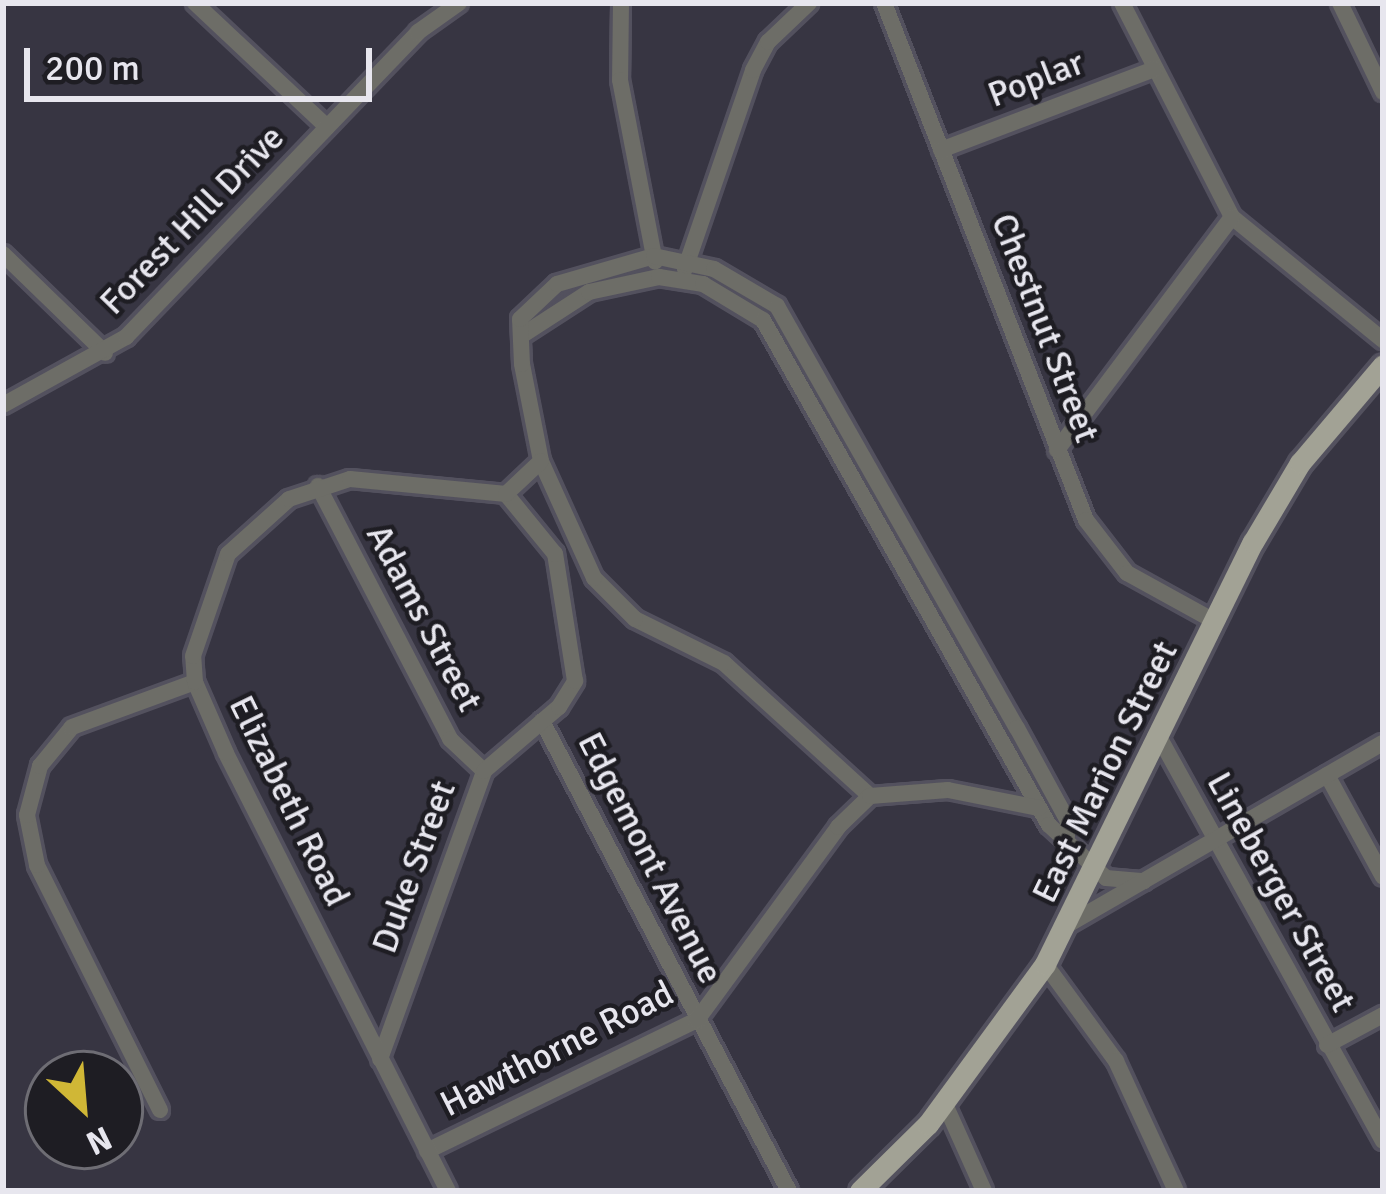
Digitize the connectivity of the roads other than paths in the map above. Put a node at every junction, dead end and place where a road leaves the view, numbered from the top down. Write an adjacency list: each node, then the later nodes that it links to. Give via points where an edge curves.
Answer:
1 (196, 3): 10 (street)
2 (459, 3): 10 (street, Forest Hill Drive, via 418,32)
3 (620, 3): 14 (street, via 620,80)
4 (809, 3): 15 (street, via 768,42 753,70)
5 (884, 3): 11 (street, Chestnut Street)
6 (1122, 3): 8 (street)
7 (1340, 3): 9 (street)
8 (1154, 69): 11 (street, Poplar); 12 (street)
9 (1383, 92)
10 (327, 128): 20 (street, Forest Hill Drive)
11 (941, 150): 24 (street, Chestnut Street)
12 (1232, 217): 19 (street); 24 (street)
13 (3, 254): 20 (street)
14 (654, 256): 15 (street); 16 (street); 18 (street, via 557,284 527,308)
15 (688, 260): 17 (street); 23 (street, via 777,306)
16 (658, 277): 17 (street); 18 (street, via 589,292)
17 (682, 280): 23 (street, via 736,300 770,326)
18 (521, 336): 25 (street)
19 (1383, 340)
20 (105, 353): 22 (street, Forest Hill Drive)
21 (1383, 365): 29 (main road, East Marion Street, via 1283,489)
22 (3, 405)
23 (828, 407): 28 (street)
24 (1057, 450): 29 (street, Chestnut Street, via 1086,520 1114,560)
25 (541, 460): 27 (street); 36 (street, via 611,602 724,663)
26 (318, 485): 27 (street, Elizabeth Road, via 372,478); 30 (street, Elizabeth Road, via 267,514 228,554 202,613); 34 (street, Adams Street, via 450,739)
27 (506, 494): 31 (street, Edgemont Avenue, via 555,554 572,639 575,681)
28 (940, 609): 37 (street); 38 (street, via 1067,819)
29 (1214, 621): 32 (main road, East Marion Street)
30 (195, 682): 48 (street, Elizabeth Road); 50 (street, via 72,727 40,766 27,815 37,865)
31 (542, 721): 34 (street, Duke Street); 46 (street, Edgemont Avenue)
32 (1159, 737): 39 (street, Lineberger Street); 40 (main road, East Marion Street)
33 (1383, 743): 35 (street)
34 (484, 771): 48 (street, Duke Street)
35 (1328, 775): 39 (street); 41 (street)
36 (870, 796): 37 (street, via 948,790); 46 (street, Hawthorne Road, via 838,827)
37 (1039, 808): 38 (street)
38 (1067, 837): 40 (street)
39 (1214, 840): 42 (street); 47 (street, Lineberger Street)
40 (1096, 872): 42 (street, via 1122,884); 43 (main road, East Marion Street)
41 (1383, 877)
42 (1144, 881): 43 (street)
43 (1070, 924): 44 (main road, East Marion Street)
44 (1045, 964): 49 (main road, East Marion Street); 57 (street, via 1116,1061)
45 (1383, 1015): 47 (street)
46 (697, 1020): 52 (street, Hawthorne Road); 54 (street, Edgemont Avenue)
47 (1327, 1045): 51 (street, Lineberger Street)
48 (380, 1059): 52 (street, Elizabeth Road)
49 (944, 1102): 55 (main road, East Marion Street); 56 (street)
50 (160, 1110)
51 (1383, 1142)
52 (427, 1151): 53 (street, Elizabeth Road)
53 (448, 1191)
54 (789, 1191)
55 (860, 1191)
56 (984, 1191)
57 (1176, 1191)

